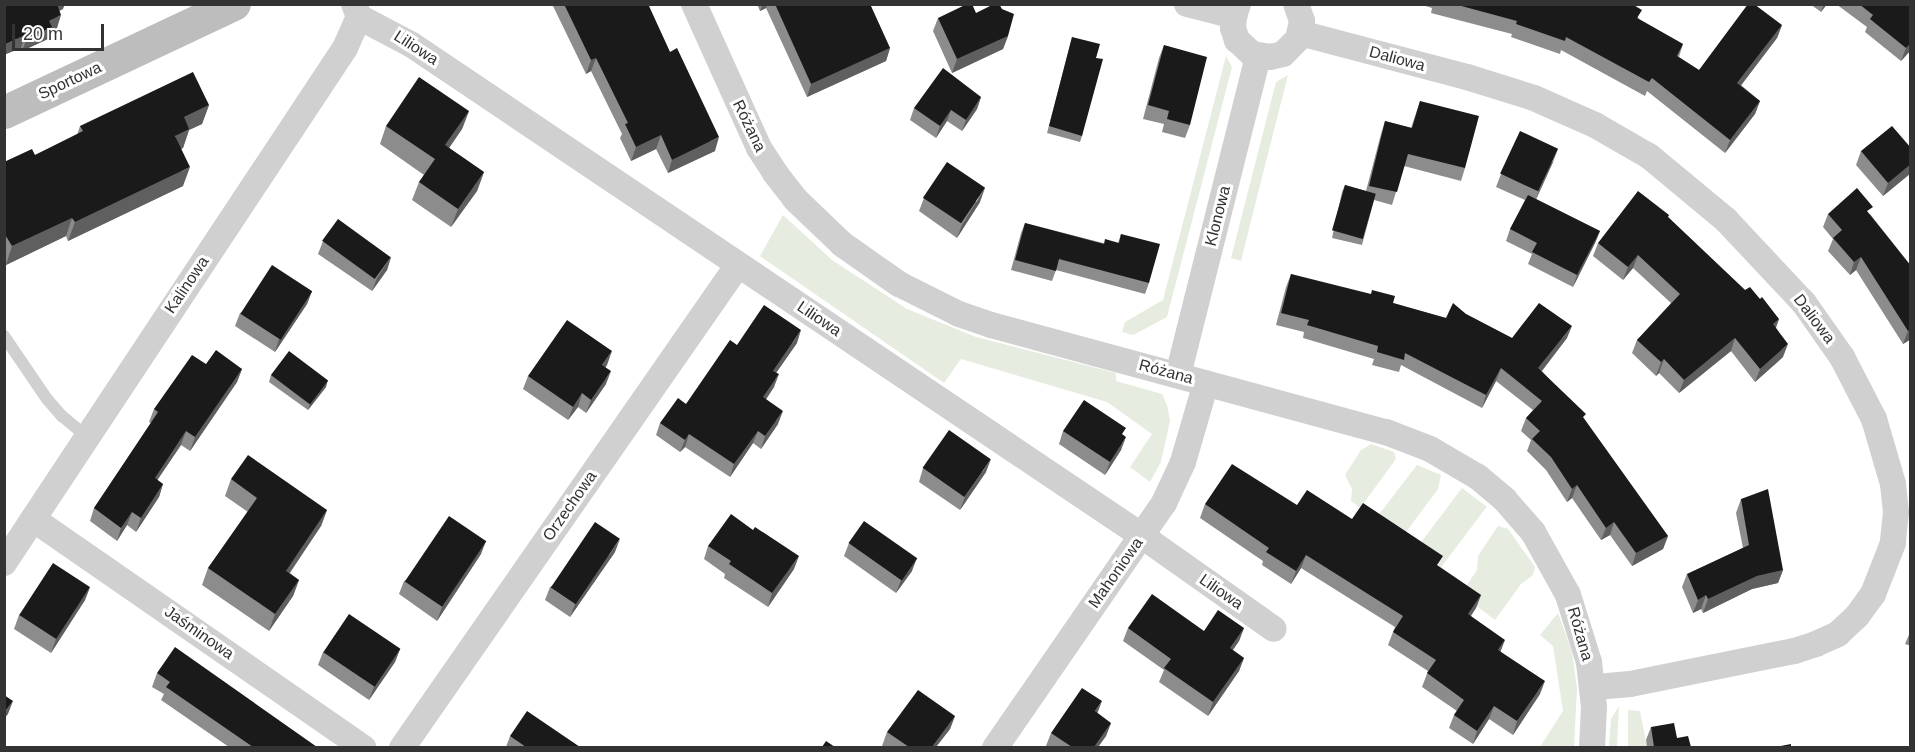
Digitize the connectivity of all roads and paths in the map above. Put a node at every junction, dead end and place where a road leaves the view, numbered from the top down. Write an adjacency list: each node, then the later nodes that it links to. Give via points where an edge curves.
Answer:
1 (234, 4): 9 (street, Sportowa)
2 (694, 4): 12 (street, Różana, via 759,148 795,199 842,244 899,284 959,314)
3 (1187, 4): 5 (street)
4 (1296, 4): 7 (street, via 1302,21)
5 (1236, 10): 8 (street, via 1233,28 1237,40)
6 (356, 11): 10 (street, Liliowa); 14 (street, Kalinowa, via 345,48)
7 (1300, 33): 8 (street, via 1294,45 1282,54); 19 (street, Daliowa, via 1534,98 1595,125 1649,156 1726,220 1804,303 1842,357 1874,419 1893,484 1896,512 1893,543 1873,594 1857,616 1838,634 1794,651 1637,683)
8 (1258, 57): 12 (street, Klonowa)
9 (4, 112)
10 (738, 265): 16 (street, Liliowa); 21 (street, Orzechowa)
11 (4, 336): 14 (lane, via 47,399)
12 (1178, 375): 13 (street, Różana)
13 (1206, 383): 16 (street, Mahoniowa, via 1176,478); 19 (street, Różana, via 1386,432 1430,449 1478,477 1533,532 1556,570 1577,617)
14 (87, 436): 15 (street, Kalinowa)
15 (33, 519): 17 (street, Kalinowa); 20 (street, Jaśminowa)
16 (1142, 536): 18 (street, Liliowa); 22 (street, Mahoniowa)
17 (4, 563)
18 (1274, 629)
19 (1593, 687): 23 (street, Różana)
20 (364, 747)
21 (402, 747)
22 (995, 747)
23 (1592, 747)

